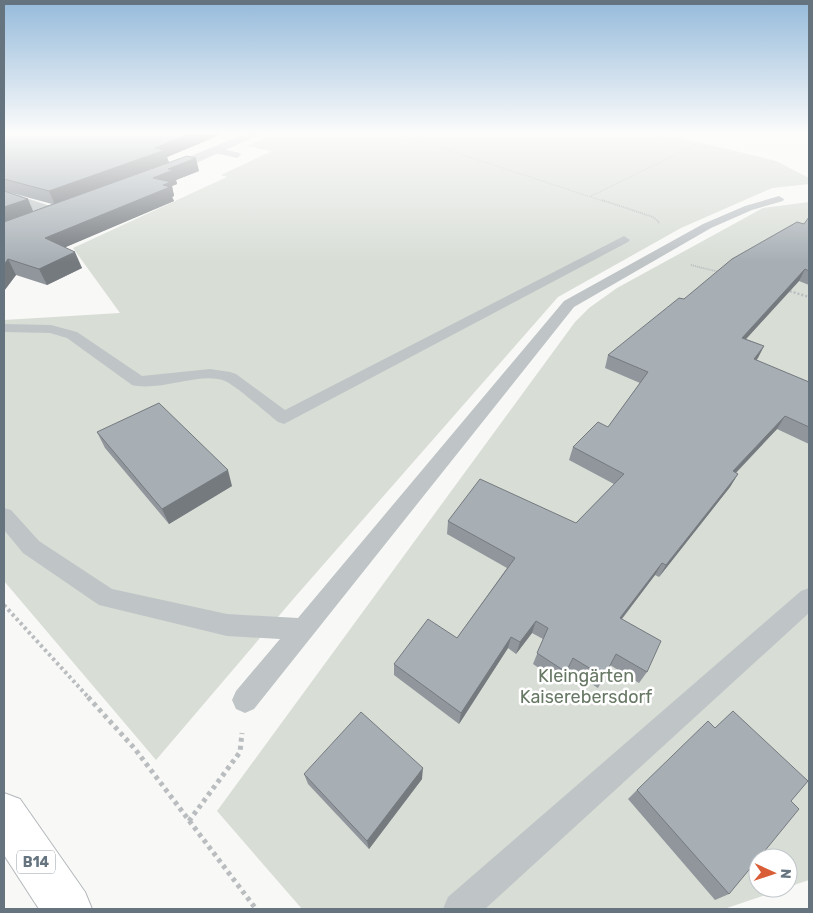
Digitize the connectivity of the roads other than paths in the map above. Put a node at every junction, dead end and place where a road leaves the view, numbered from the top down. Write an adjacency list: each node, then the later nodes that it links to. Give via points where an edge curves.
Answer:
1 (151, 177): 2 (street)
2 (148, 178)
3 (4, 196): 5 (street, via 61,211)
4 (778, 198): 10 (lane, via 746,207 652,255 569,304)
5 (30, 222)
6 (624, 240): 7 (lane, via 284,418 230,377 210,374 138,380 72,335 52,329)
7 (4, 328)
8 (4, 516): 10 (lane, via 31,547 107,598 227,625)
9 (809, 598): 14 (lane)
10 (304, 628): 11 (lane)
11 (245, 700)
12 (4, 815): 13 (main road, B14)
13 (68, 909)
14 (460, 909)

